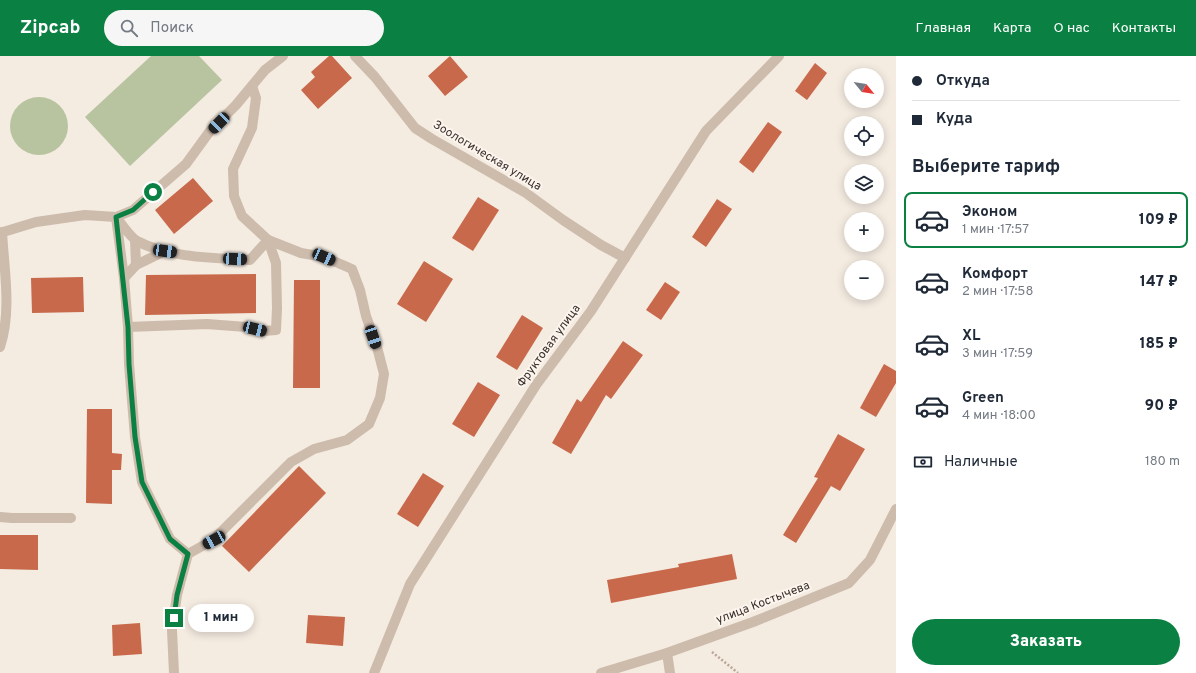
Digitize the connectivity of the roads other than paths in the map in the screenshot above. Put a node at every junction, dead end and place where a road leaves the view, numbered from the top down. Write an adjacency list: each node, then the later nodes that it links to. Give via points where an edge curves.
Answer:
1 (283, 56): 4 (street, via 264,70)
2 (355, 56): 10 (street, Зоологическая улица, via 415,128 526,193 601,245)
3 (779, 56): 10 (street, Фруктовая улица, via 706,131)
4 (252, 86): 5 (street, via 210,131 186,164 133,210); 8 (street, via 256,98 252,128 233,168 234,196 242,216)
5 (116, 217): 6 (street, via 85,215 36,222); 7 (street); 12 (street)
6 (1, 232): 14 (street, via 6,303 4,335)
7 (135, 240): 9 (street); 11 (street)
8 (268, 240): 9 (street, via 250,260); 13 (street, via 276,263 276,330 264,331 207,324); 18 (street, via 301,253 324,257 352,269 384,374 380,398 369,424 347,440 314,449 291,462 214,540)
9 (165, 251): 11 (street)
10 (625, 258): 21 (street, Фруктовая улица, via 591,311 536,385 410,584)
11 (136, 265): 12 (street)
12 (124, 278): 13 (street)
13 (128, 327): 18 (street, via 135,437 142,482 170,539)
14 (0, 347)
15 (896, 509): 19 (street, улица Костычева, via 870,560 849,583)
16 (0, 517): 17 (street)
17 (71, 518)
18 (188, 554): 20 (street, via 177,595 172,630)
19 (667, 653): 22 (street, улица Костычева); 23 (street)
20 (174, 673)
21 (374, 673)
22 (601, 673)
23 (670, 673)

